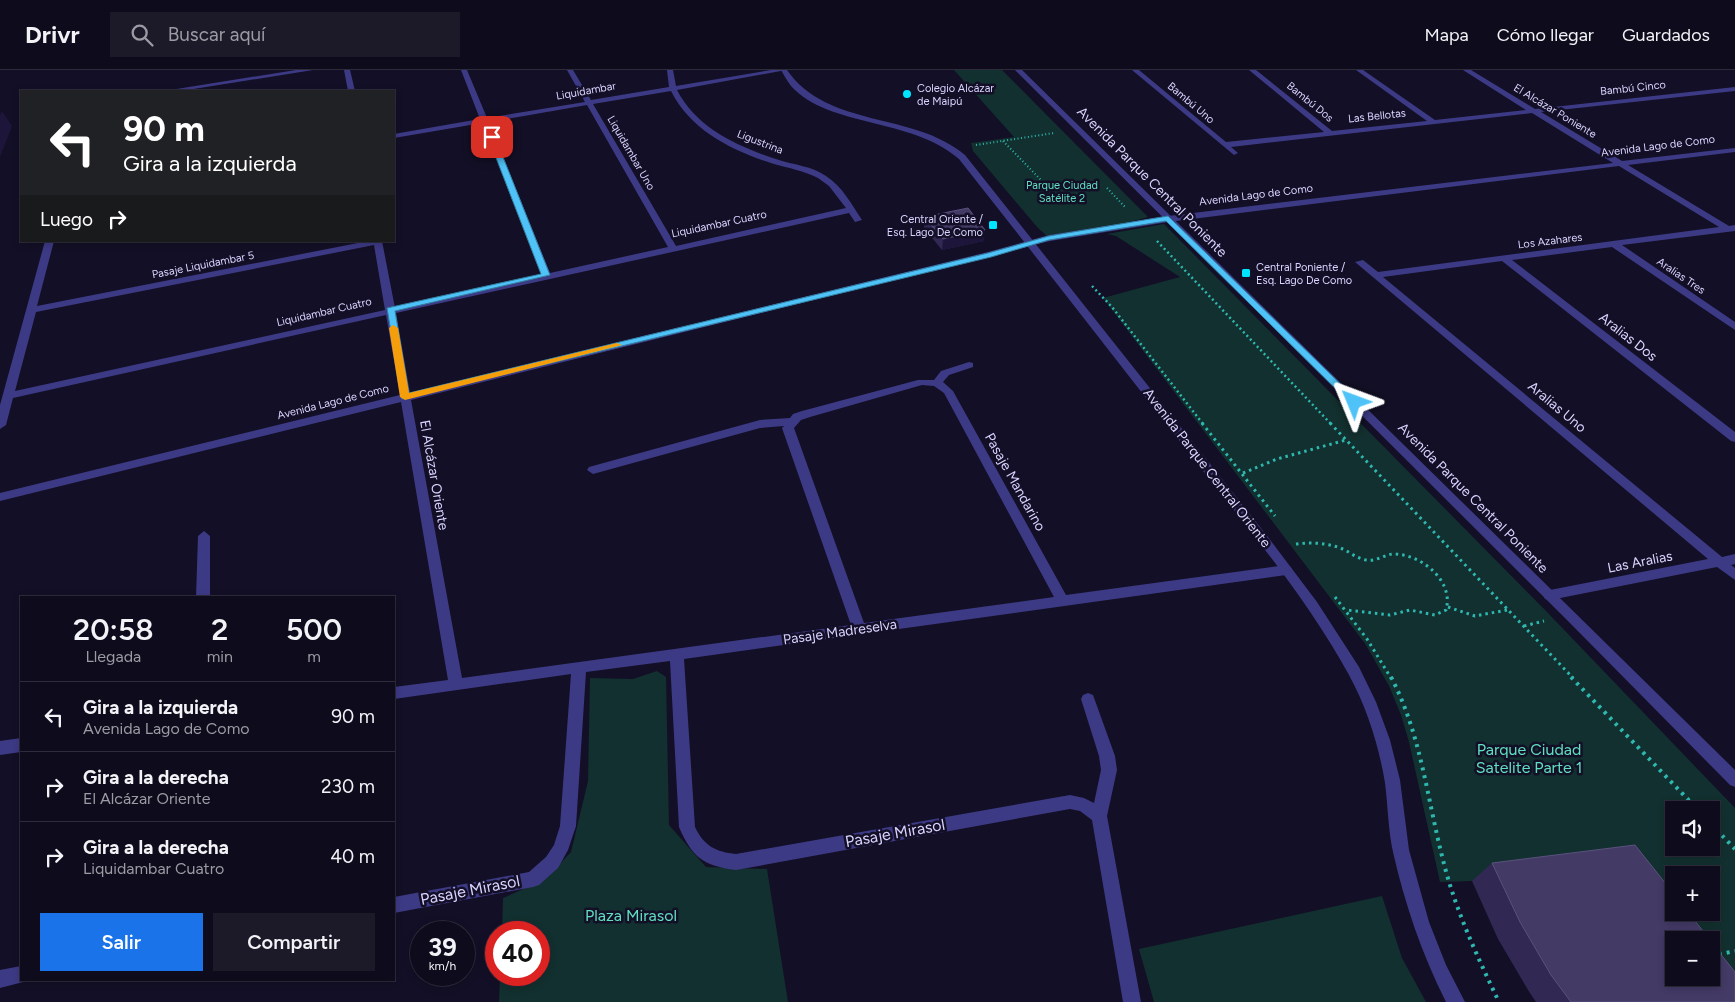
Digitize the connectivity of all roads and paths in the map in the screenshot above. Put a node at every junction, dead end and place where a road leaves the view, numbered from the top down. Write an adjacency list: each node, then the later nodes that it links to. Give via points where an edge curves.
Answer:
1 (310, 70): 14 (street)
2 (347, 70): 15 (street)
3 (464, 70): 18 (street)
4 (570, 70): 16 (street, Liquidambar Uno)
5 (670, 70): 12 (street, Ligustrina)
6 (783, 70): 12 (street, Liquidambar); 36 (street, Avenida Parque Central Oriente, via 797,87 824,105 915,131 955,151)
7 (1018, 70): 29 (street, Avenida Parque Central Poniente)
8 (1134, 70): 23 (street, Bambú Uno)
9 (1252, 70): 20 (street, Bambú Dos)
10 (1359, 70): 19 (street)
11 (1466, 70): 17 (street, El Alcázar Poniente)
12 (672, 88): 16 (street, Liquidambar); 28 (street, Ligustrina, via 687,111 708,130 746,150 823,178)
13 (1735, 89): 17 (street, Bambú Cinco)
14 (175, 90)
15 (352, 90)
16 (588, 102): 18 (street, Liquidambar); 38 (street, Liquidambar Uno)
17 (1533, 111): 19 (street, Las Bellotas); 26 (street, El Alcázar Poniente)
18 (485, 120): 21 (street, Liquidambar); 41 (street)
19 (1434, 122): 20 (street, Las Bellotas)
20 (1330, 133): 23 (street, Las Bellotas)
21 (395, 136)
22 (1002, 141): 27 (path)
23 (1224, 144): 25 (street, Bambú Uno)
24 (1735, 150): 26 (street, Avenida Lago de Como)
25 (1234, 153)
26 (1619, 164): 29 (street, Avenida Lago de Como); 31 (street, El Alcázar Poniente)
27 (1041, 180)
28 (850, 210): 30 (street, Ligustrina); 38 (street, Liquidambar Cuatro)
29 (1168, 219): 36 (street, Avenida Lago de Como, via 1049,238); 63 (street, Avenida Parque Central Poniente)
30 (858, 220)
31 (1732, 230): 37 (street, Los Azahares)
32 (1155, 238): 53 (path)
33 (50, 242): 43 (street)
34 (373, 242): 43 (street, Pasaje Liquidambar 5)
35 (378, 242): 44 (street, El Alcázar Oriente)
36 (1030, 244): 49 (street, Avenida Lago de Como); 61 (street, Avenida Parque Central Oriente)
37 (1614, 244): 39 (street, Los Azahares); 45 (street, Aralias Tres)
38 (672, 247): 41 (street, Liquidambar Cuatro)
39 (1504, 258): 42 (street, Los Azahares); 52 (street, Aralias Dos)
40 (1360, 262): 42 (street, Aralias Uno)
41 (546, 275): 44 (street, Liquidambar Cuatro)
42 (1376, 275): 60 (street, Aralias Uno)
43 (32, 310): 48 (street)
44 (390, 310): 48 (street, Liquidambar Cuatro); 49 (street, El Alcázar Oriente)
45 (1735, 327)
46 (969, 365): 47 (street, via 945,373)
47 (937, 383): 50 (street, via 913,384 806,414); 65 (street, Pasaje Mandarino, via 948,391)
48 (8, 396): 51 (street)
49 (405, 397): 56 (street, Avenida Lago de Como); 72 (street, El Alcázar Oriente)
50 (791, 422): 54 (street, via 760,424); 69 (street, via 789,435)
51 (0, 425)
52 (1735, 438)
53 (1346, 440): 55 (path, via 1277,459); 68 (path)
54 (594, 470)
55 (1243, 473)
56 (0, 497)
57 (204, 536): 64 (street)
58 (1296, 544): 66 (path, via 1331,546 1370,560 1395,554 1415,559 1440,579)
59 (1735, 559): 60 (street, Las Aralias)
60 (1720, 562): 62 (street, Aralias Uno); 63 (street, Las Aralias)
61 (1286, 570): 65 (street, Pasaje Madreselva); 88 (street, Avenida Parque Central Oriente, via 1337,642 1370,702 1392,780 1409,884 1430,946)
62 (1735, 575)
63 (1550, 595): 77 (street, Avenida Parque Central Poniente)
64 (203, 596)
65 (1063, 601): 69 (street, Pasaje Madreselva)
66 (1448, 607): 67 (path, via 1435,615 1410,610 1390,615); 68 (path, via 1475,616)
67 (1346, 610)
68 (1508, 610): 78 (path)
69 (859, 629): 70 (street, Pasaje Madreselva)
70 (677, 654): 71 (street, Pasaje Madreselva); 79 (street, Pasaje Mirasol, via 687,827 694,843 704,854 719,861 736,862 1070,802 1084,805)
71 (579, 668): 72 (street, Pasaje Madreselva); 82 (street, Pasaje Mirasol, via 568,826 565,842 553,862 533,879)
72 (456, 684): 73 (street, Pasaje Madreselva)
73 (395, 693)
74 (1088, 699): 79 (street, via 1109,770)
75 (20, 745): 76 (street)
76 (0, 748)
77 (1735, 780)
78 (1689, 801)
79 (1099, 816): 87 (street)
80 (1720, 833): 81 (path)
81 (1735, 849)
82 (395, 905)
83 (1735, 951): 84 (path)
84 (1720, 954)
85 (20, 975): 86 (street)
86 (0, 979)
87 (1132, 1002)
88 (1456, 1002)

